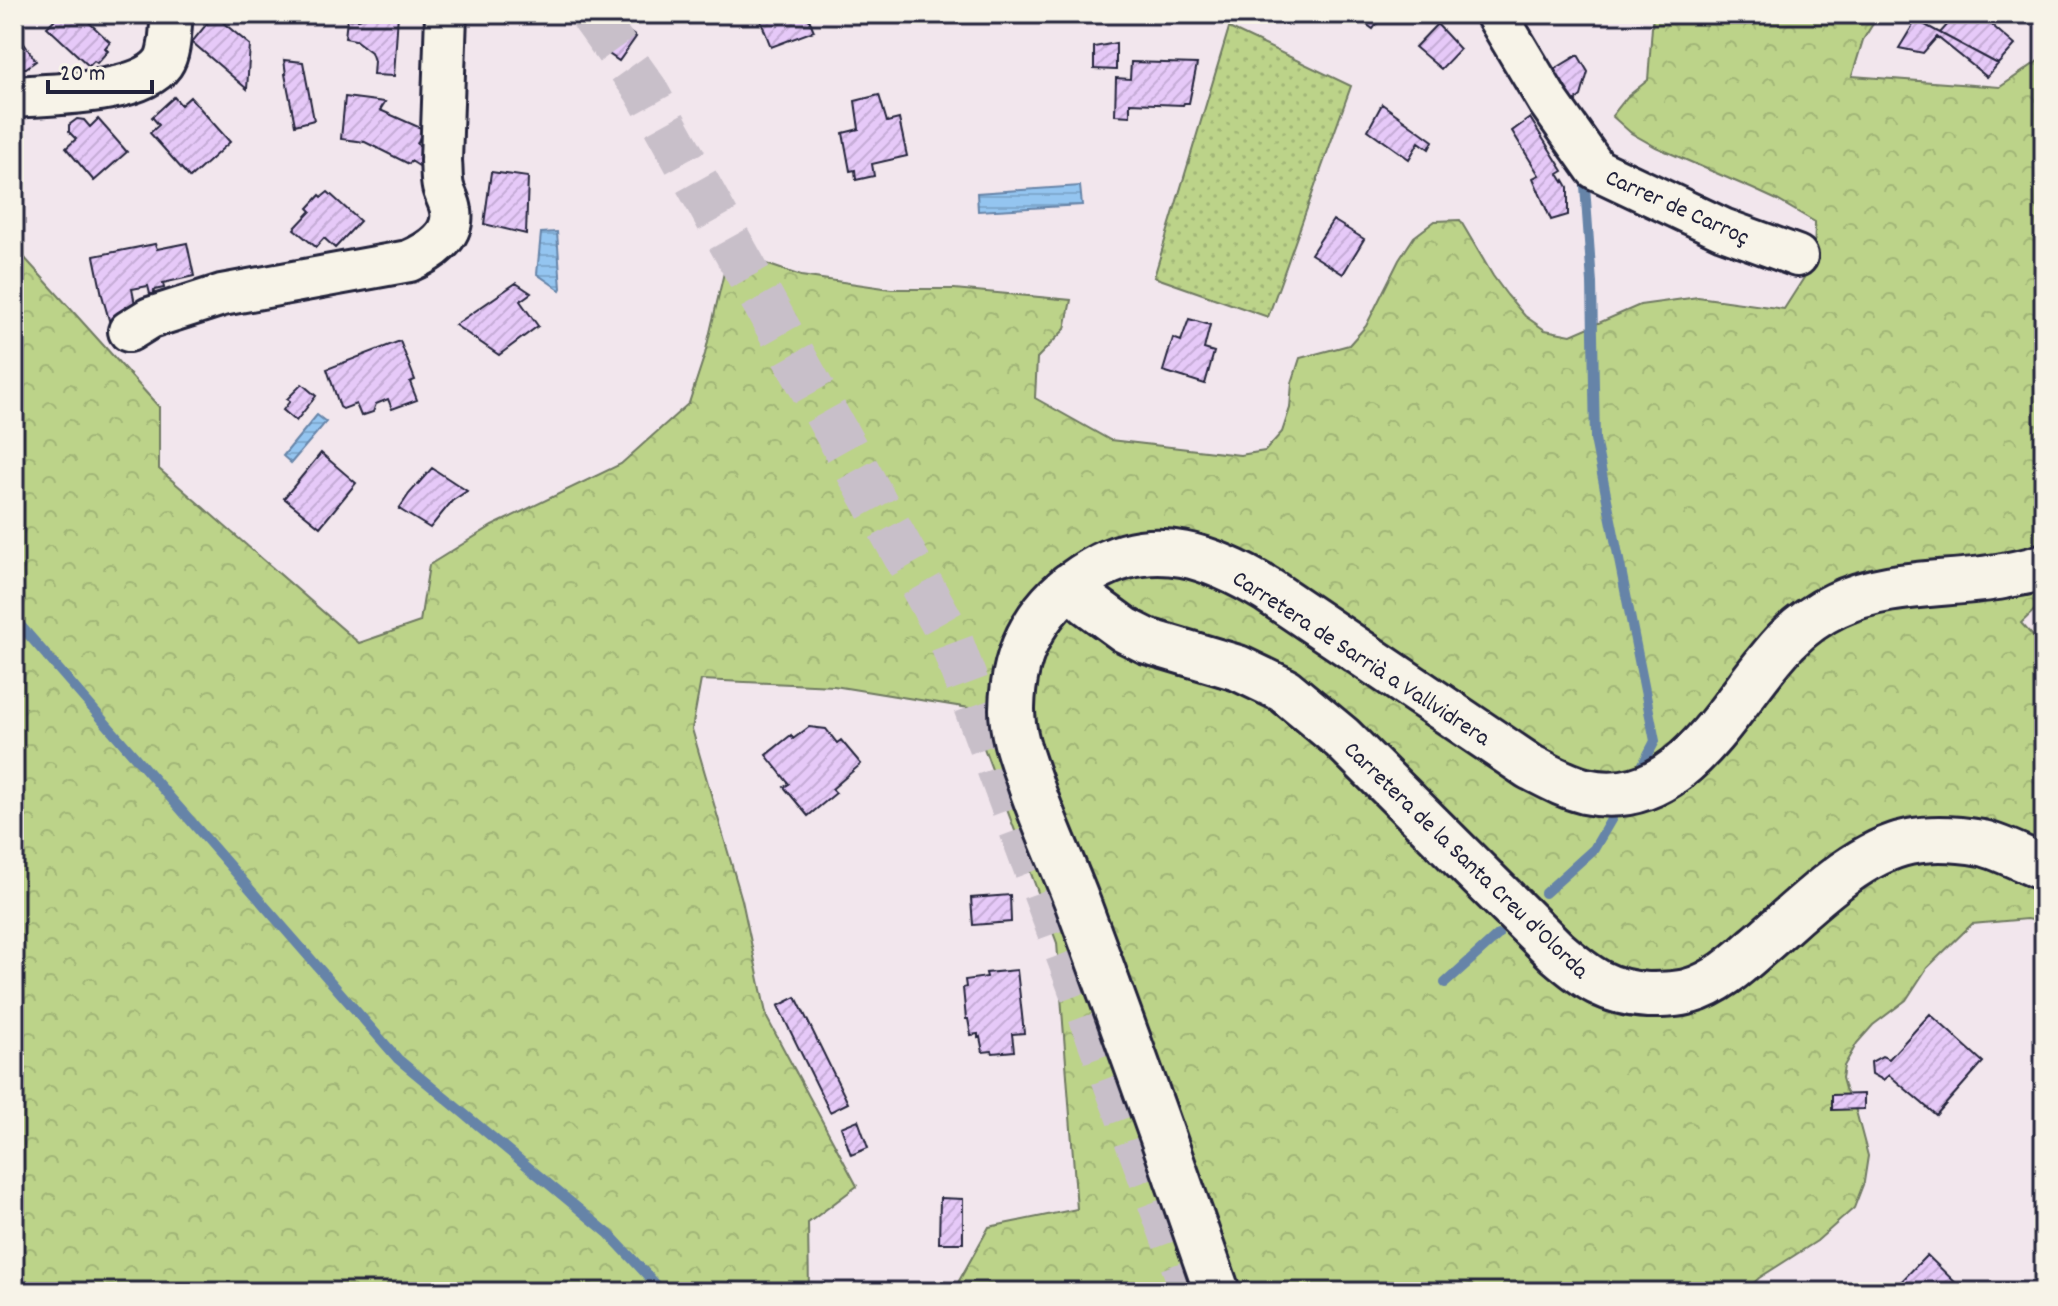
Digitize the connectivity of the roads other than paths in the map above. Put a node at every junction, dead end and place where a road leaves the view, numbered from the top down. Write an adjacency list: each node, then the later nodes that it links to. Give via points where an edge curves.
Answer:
1 (172, 14): 4 (street, via 165,61 147,77 111,88)
2 (446, 14): 6 (street, via 441,161 452,219 433,248 409,261 222,295 150,318)
3 (1496, 14): 5 (street, Carrer de Carroç, via 1596,169 1723,229)
4 (14, 97)
5 (1797, 256)
6 (129, 331)
7 (2044, 566): 8 (main road, Carretera de Sarrià a Vallvidrera, via 1988,579 1862,593 1834,606 1788,639 1696,754 1646,787 1616,793 1566,785 1530,767 1269,591 1213,562 1151,551 1097,567)
8 (1070, 585): 9 (main road, Carretera de la Santa Creu d'Olorda, via 1125,630 1147,641 1238,668 1284,690 1342,738 1557,952 1604,987 1661,995 1691,991 1716,980 1848,870 1882,849 1946,839 1984,844); 10 (main road, Carretera de Sarrià a Vallvidrera, via 1042,613 1024,644 1015,680 1014,729 1032,791)
9 (2044, 868)
10 (1217, 1292)

